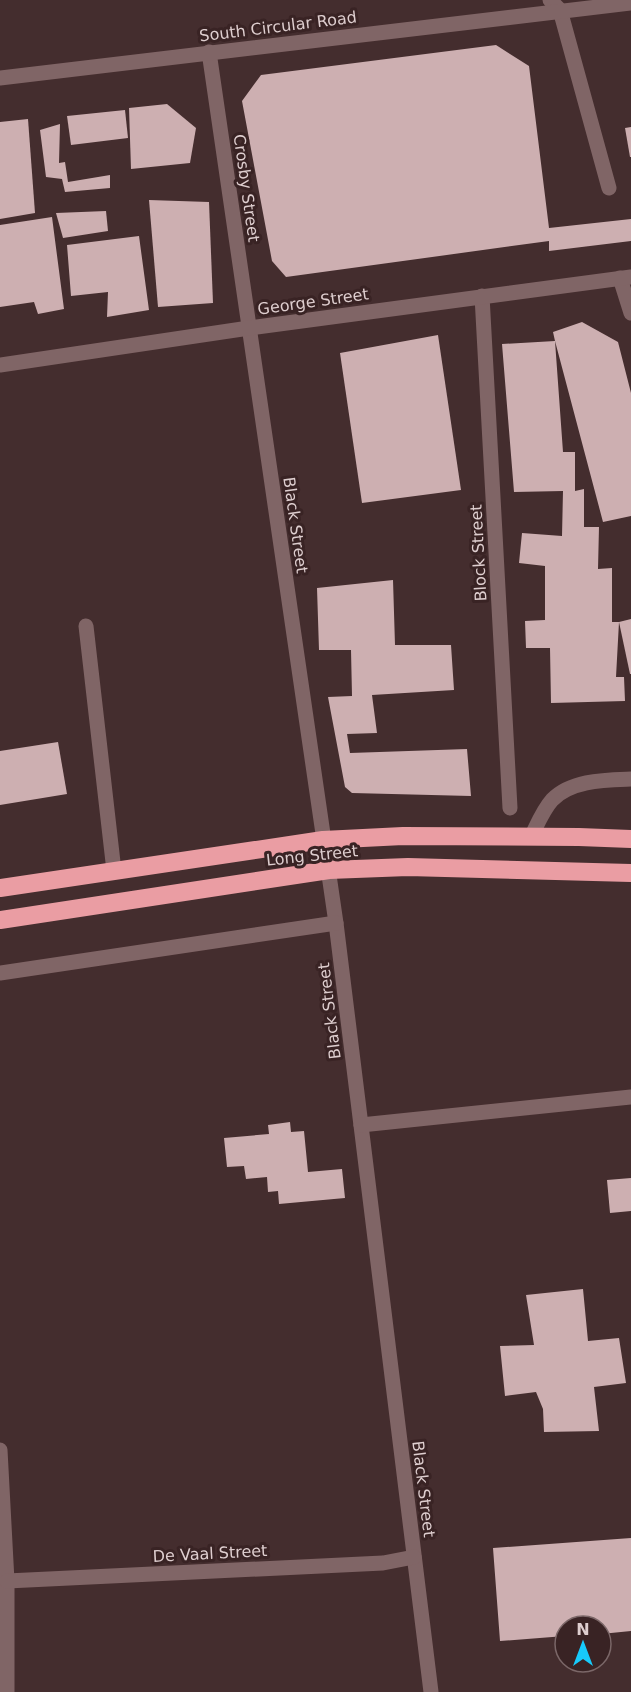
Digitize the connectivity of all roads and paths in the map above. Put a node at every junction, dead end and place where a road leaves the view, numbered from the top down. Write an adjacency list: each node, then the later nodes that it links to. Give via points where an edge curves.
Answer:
1 (631, 3): 2 (street, South Circular Road)
2 (555, 5): 3 (street, South Circular Road); 5 (street)
3 (209, 52): 4 (street, South Circular Road); 9 (street, Crosby Street)
4 (0, 78)
5 (609, 188)
6 (626, 278): 7 (street, George Street); 8 (street)
7 (482, 296): 9 (street, George Street); 13 (street, Block Street)
8 (631, 313)
9 (249, 328): 10 (street, George Street); 16 (street, Black Street)
10 (0, 365)
11 (86, 626): 18 (street)
12 (631, 779): 14 (street, via 595,781 565,790 552,801)
13 (510, 808)
14 (531, 837): 15 (highway, Long Street); 16 (highway, Long Street)
15 (631, 839)
16 (323, 840): 17 (street, Black Street); 18 (highway, Long Street)
17 (329, 870): 19 (highway, Long Street, via 408,867); 21 (highway, Long Street); 22 (street, Black Street)
18 (114, 871): 20 (highway, Long Street)
19 (631, 873)
20 (0, 888)
21 (0, 920)
22 (336, 923): 23 (street); 25 (street, Black Street)
23 (0, 973)
24 (631, 1097): 25 (street)
25 (361, 1125): 27 (street, Black Street)
26 (0, 1450): 28 (street)
27 (414, 1557): 28 (street, De Vaal Street, via 383,1563); 30 (street, Black Street)
28 (7, 1581): 29 (street)
29 (8, 1692)
30 (430, 1692)

